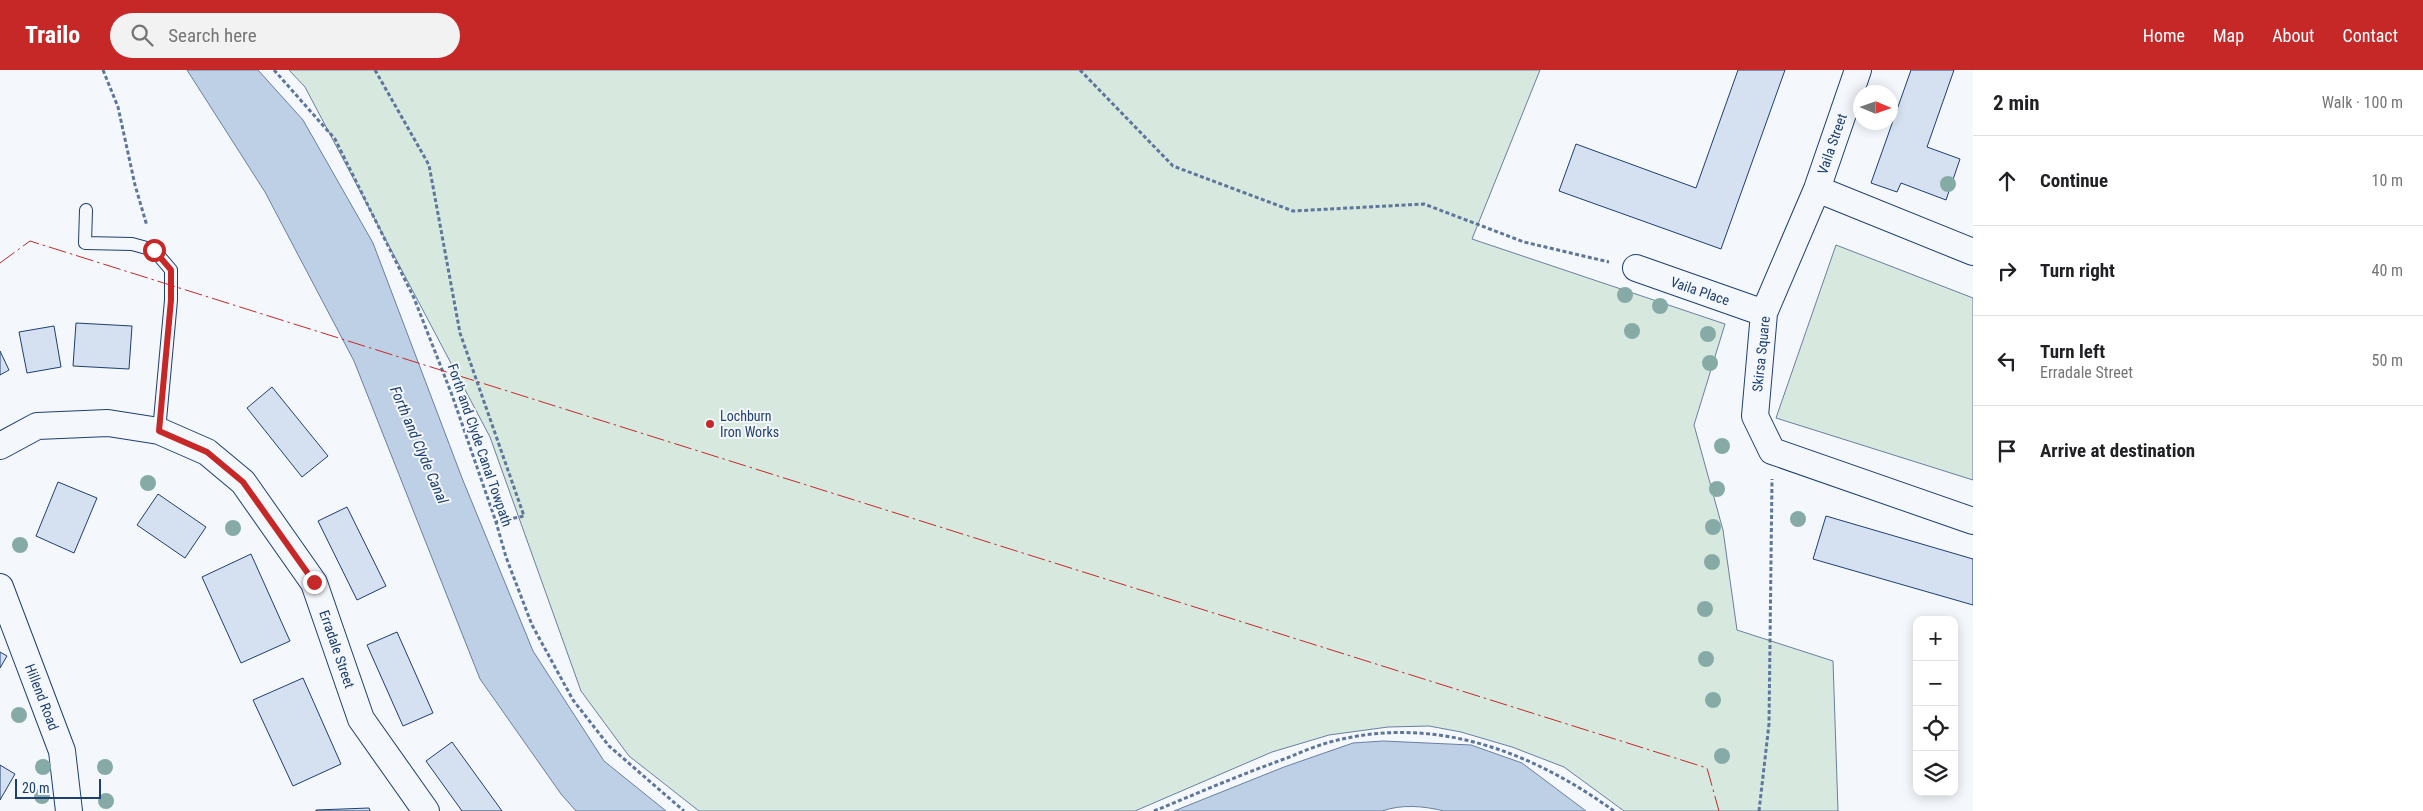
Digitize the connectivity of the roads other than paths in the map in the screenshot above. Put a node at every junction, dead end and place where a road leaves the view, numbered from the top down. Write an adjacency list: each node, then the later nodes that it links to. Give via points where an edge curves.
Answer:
1 (1858, 70): 2 (street, Vaila Street)
2 (1816, 189): 4 (street); 6 (street, Skirsa Square)
3 (86, 210): 7 (lane, via 85,243 132,244 154,250 171,270)
4 (1973, 252)
5 (1636, 268): 6 (street, Vaila Place)
6 (1764, 313): 9 (street, Skirsa Square, via 1755,416 1772,451)
7 (159, 431): 8 (street, Erradale Street, via 108,423 37,426); 12 (street, Erradale Street, via 207,452 243,482 314,582 361,719)
8 (0, 446)
9 (1973, 521)
10 (0, 587): 11 (street, Hillend Road, via 62,751)
11 (69, 811)
12 (426, 811)

